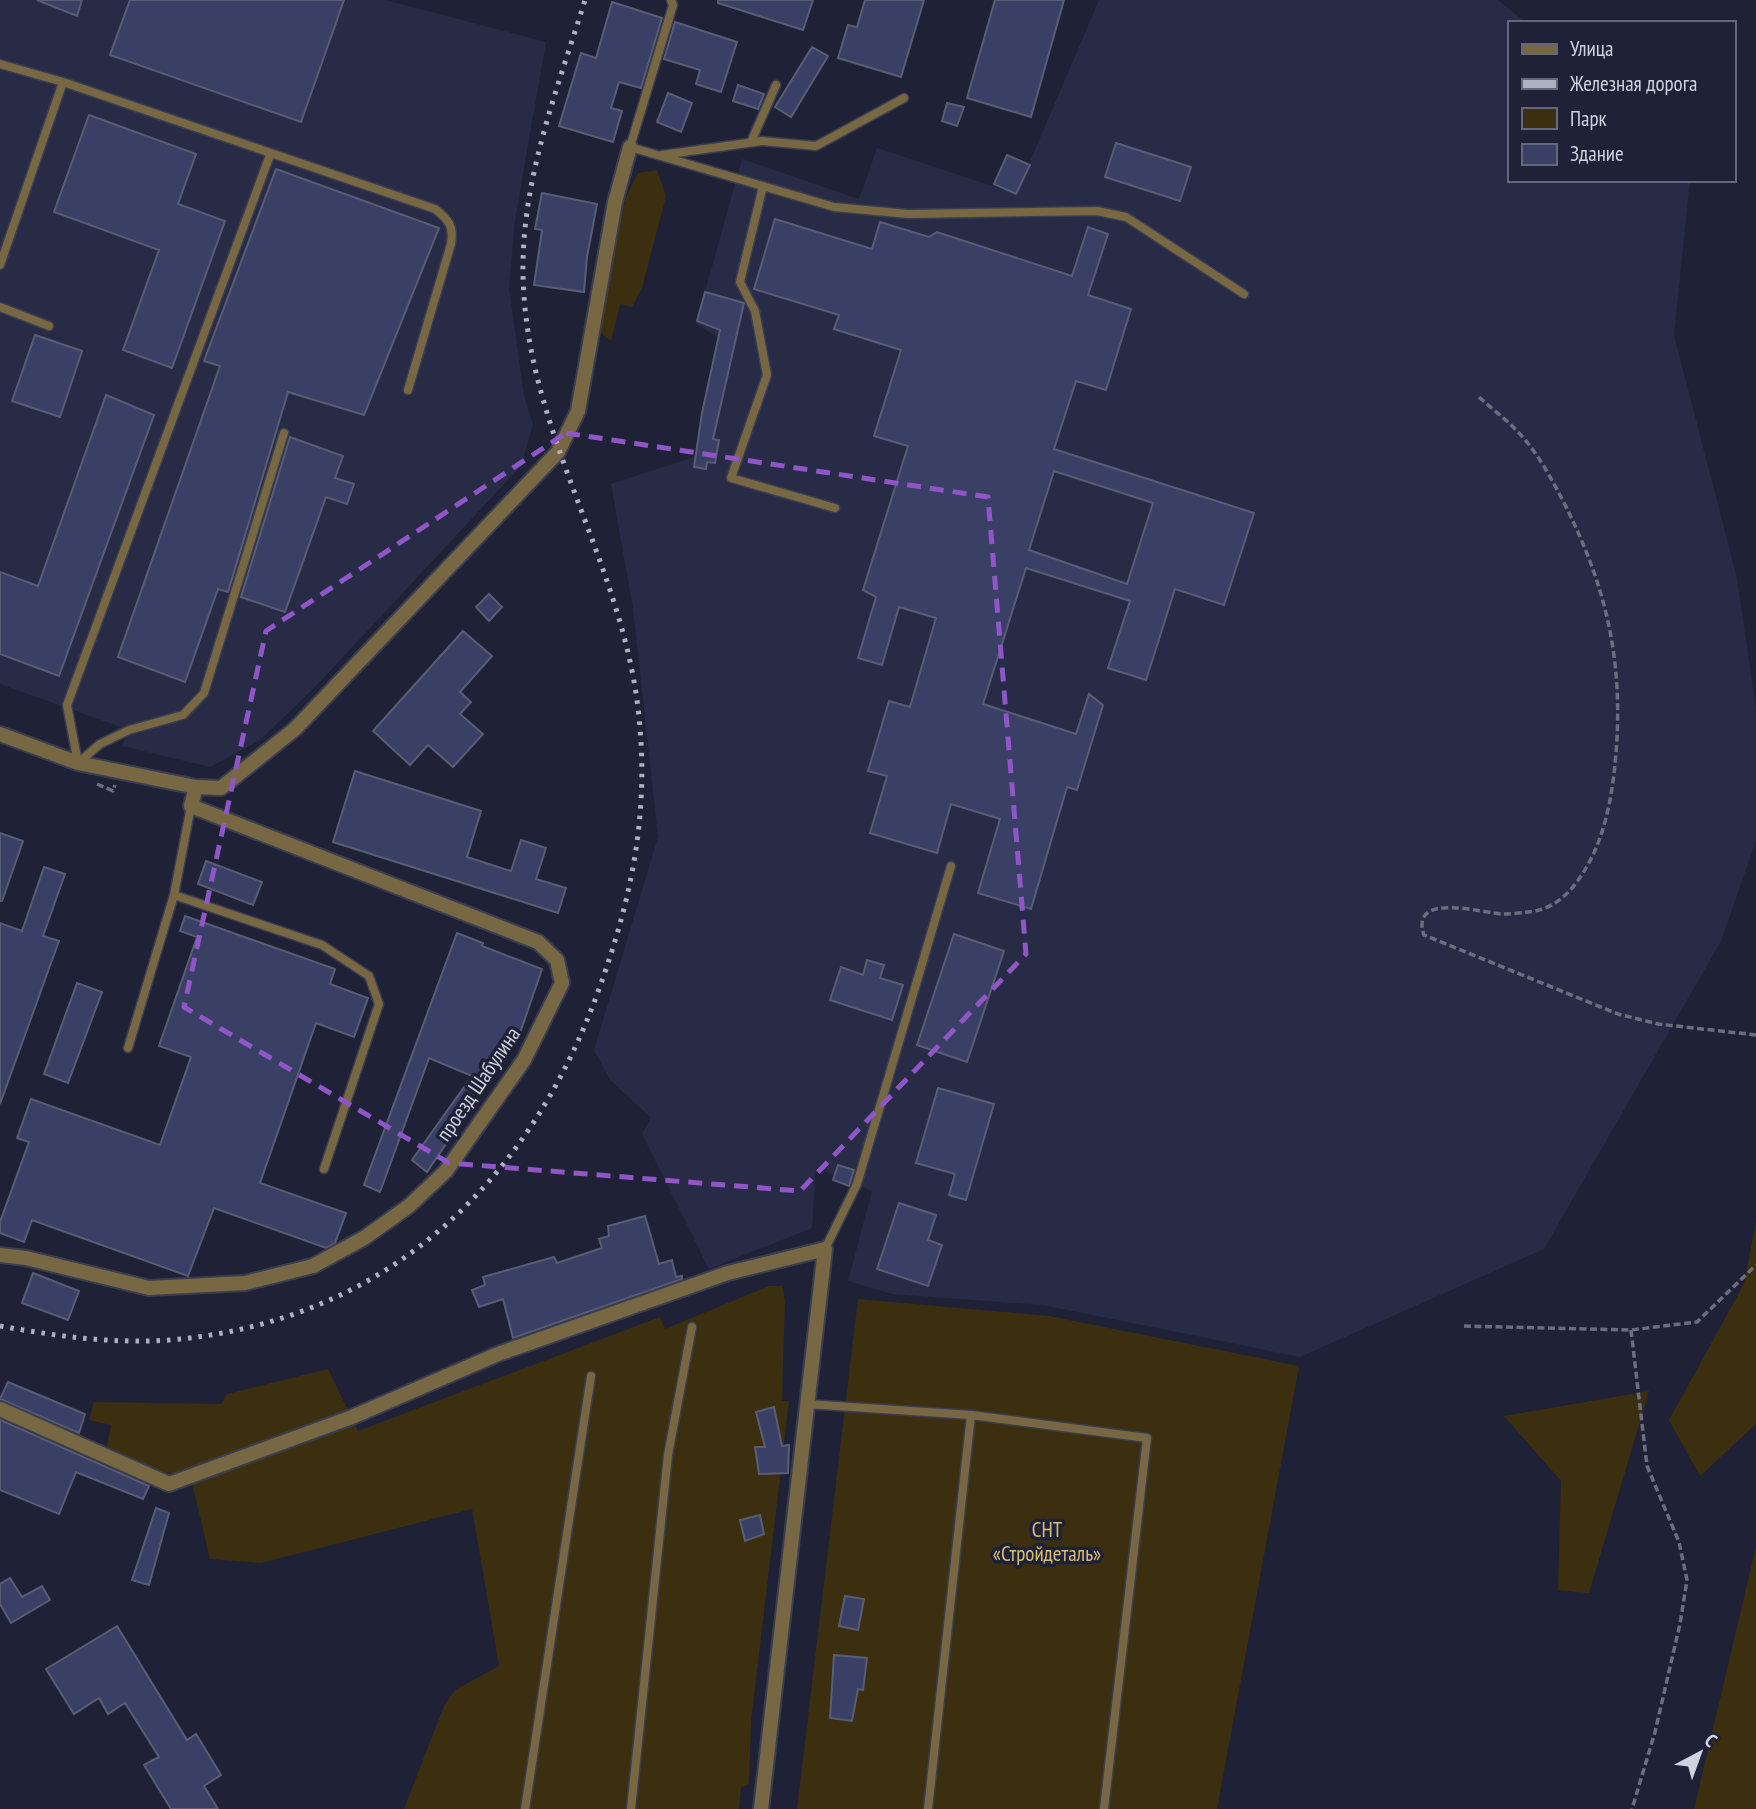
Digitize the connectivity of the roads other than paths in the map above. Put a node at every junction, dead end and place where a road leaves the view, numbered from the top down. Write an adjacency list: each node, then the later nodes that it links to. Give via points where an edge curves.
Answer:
1 (682, 0): 2 (lane)
2 (672, 3): 8 (lane)
3 (0, 64): 4 (lane)
4 (63, 82): 9 (lane); 12 (lane)
5 (776, 85): 7 (lane)
6 (904, 98): 7 (lane, via 816,146)
7 (751, 142): 10 (lane)
8 (630, 147): 10 (lane); 21 (street, via 615,202 578,411 558,452 295,729 221,788)
9 (270, 155): 16 (lane, via 435,209 448,219 453,230 451,244); 20 (lane, via 67,705)
10 (659, 155): 11 (lane)
11 (763, 186): 13 (lane, via 834,207 908,215 1097,211 1126,217); 18 (lane, via 740,282 755,311 767,375 732,478)
12 (0, 265)
13 (1244, 294)
14 (0, 307): 15 (lane)
15 (50, 326)
16 (408, 390)
17 (284, 433): 20 (lane, via 204,693 183,715 129,730 100,744)
18 (835, 508)
19 (0, 733): 20 (street)
20 (78, 763): 21 (street)
21 (196, 787): 22 (street)
22 (191, 806): 24 (lane); 28 (street, проезд Шабулина, via 538,942 557,961 562,983 524,1060 446,1171 409,1206 313,1266 245,1283 149,1288)
23 (951, 866): 27 (lane, via 857,1184)
24 (174, 895): 25 (lane); 26 (lane, via 322,945 369,975 379,1004)
25 (128, 1048)
26 (324, 1169)
27 (825, 1249): 31 (street); 32 (street, via 728,1273 498,1354 352,1417 169,1485)
28 (0, 1255)
29 (692, 1327): 35 (lane, via 668,1455)
30 (591, 1376): 34 (lane)
31 (807, 1405): 33 (lane); 36 (street)
32 (0, 1409)
33 (971, 1415): 37 (lane); 38 (lane, via 1147,1438)
34 (525, 1809)
35 (631, 1809)
36 (761, 1809)
37 (928, 1809)
38 (1104, 1809)

